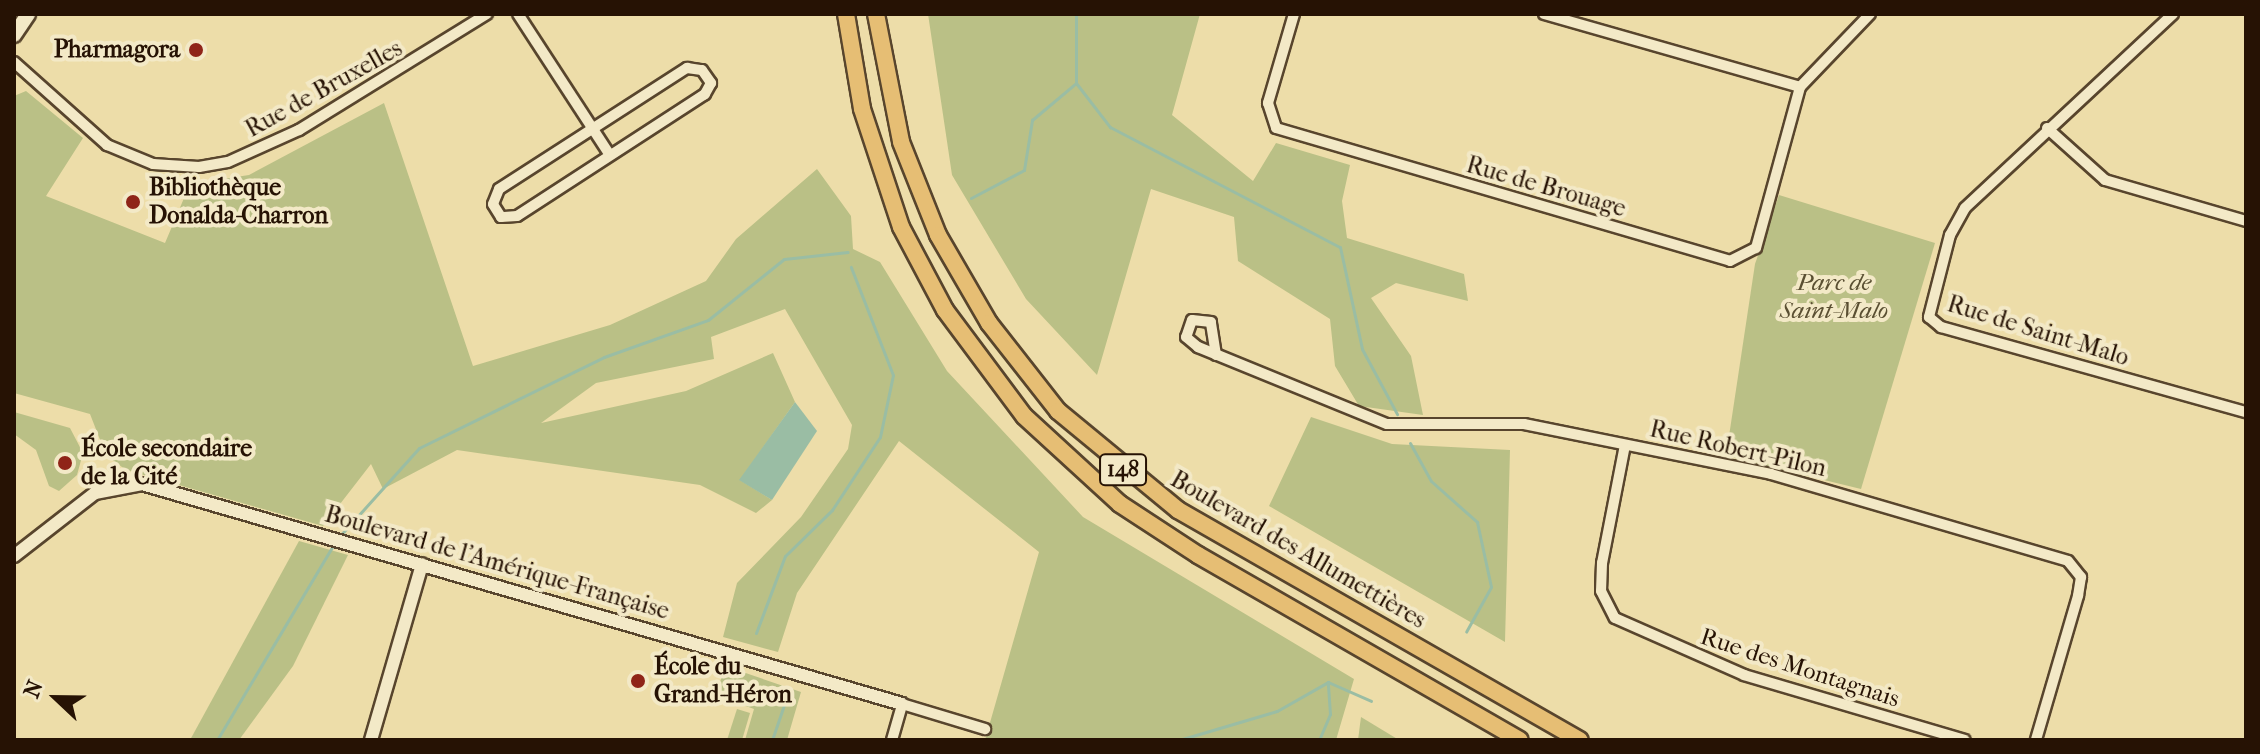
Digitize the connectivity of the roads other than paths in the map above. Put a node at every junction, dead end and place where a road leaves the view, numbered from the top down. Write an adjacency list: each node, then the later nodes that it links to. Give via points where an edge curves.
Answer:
1 (28, 14): 10 (main road)
2 (487, 14): 11 (street, Rue de Bruxelles, via 299,130 228,162 199,167 153,164 107,145)
3 (518, 14): 13 (street)
4 (846, 14): 26 (highway, 148, via 862,109 901,227 945,310 1024,416 1120,504 1198,555)
5 (876, 14): 27 (highway, Boulevard des Allumettières / 148, via 901,142 938,235 989,323 1058,411 1178,510)
6 (1294, 14): 12 (street, Rue de Brouage, via 1268,103 1276,128 1730,261 1756,248)
7 (1544, 14): 12 (street)
8 (1870, 14): 12 (street, Rue de Brouage)
9 (2173, 14): 14 (street, Rue de Saint-Malo)
10 (14, 35)
11 (14, 62)
12 (1800, 87)
13 (593, 128): 15 (street); 15 (street, via 687,68 702,70 711,83 705,94); 15 (street, via 499,189 493,204 501,217 517,216)
14 (2047, 128): 16 (street, via 2105,180); 18 (street, Rue de Saint-Malo, via 1957,220 1928,308 1933,323)
15 (610, 155)
16 (2246, 221)
17 (1216, 355): 19 (street, Rue Robert-Pilon, via 1396,427 1524,424)
18 (2246, 412)
19 (1625, 445): 28 (street, Rue des Montagnais, via 1602,563 1601,591 1615,618 1744,675); 29 (street, Rue Robert-Pilon, via 1784,478 2068,561 2081,577 2078,596)
20 (14, 556): 21 (street, Boulevard de l'Amérique-Française, via 95,493 131,483)
21 (422, 564): 22 (street, Boulevard de l'Amérique-Française); 24 (street)
22 (902, 704): 23 (street, Boulevard de l'Amérique-Française); 25 (street)
23 (985, 729)
24 (371, 740)
25 (892, 740)
26 (1520, 740)
27 (1580, 740)
28 (1965, 740)
29 (2036, 740)

